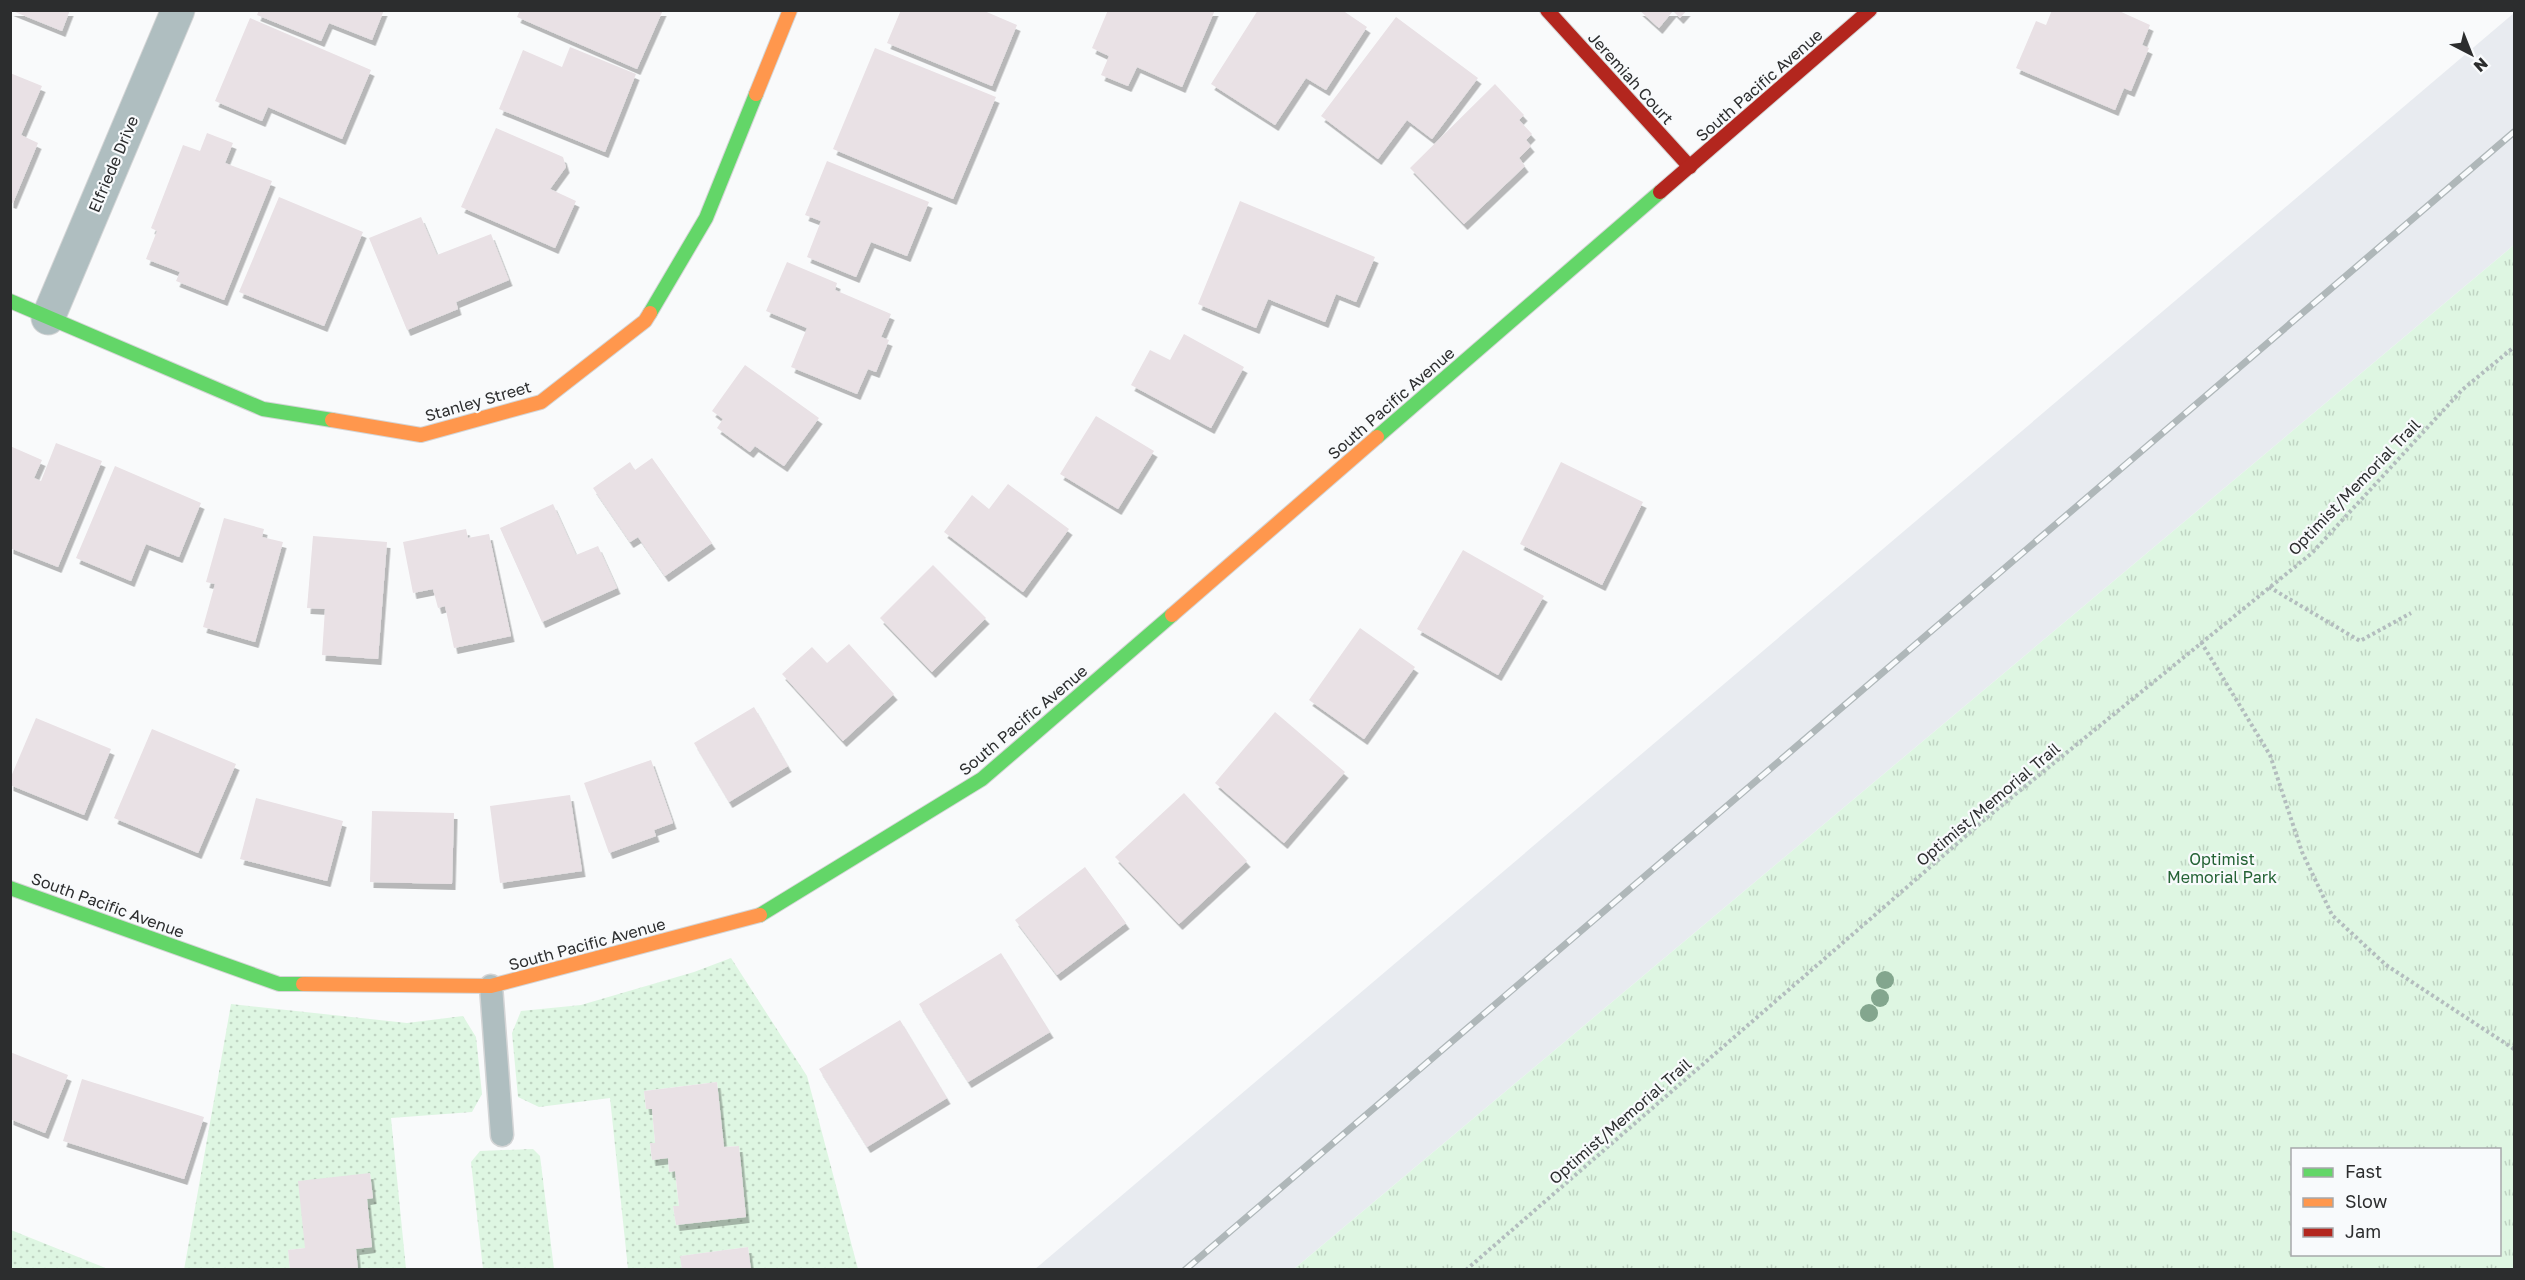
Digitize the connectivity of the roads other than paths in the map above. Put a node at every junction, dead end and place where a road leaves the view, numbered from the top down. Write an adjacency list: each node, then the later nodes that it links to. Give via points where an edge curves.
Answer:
1 (178, 10): 7 (street, Elfriede Drive)
2 (790, 10): 7 (street, Stanley Street, via 706,218 645,321 541,402 421,435 263,410)
3 (1547, 10): 5 (street, Jeremiah Court)
4 (1870, 10): 5 (street, South Pacific Avenue)
5 (1690, 167): 9 (street, South Pacific Avenue, via 982,779 764,914)
6 (10, 301): 7 (street, Stanley Street)
7 (48, 318)
8 (10, 888): 9 (street, South Pacific Avenue, via 279,984)
9 (491, 986): 10 (lane)
10 (502, 1135)

